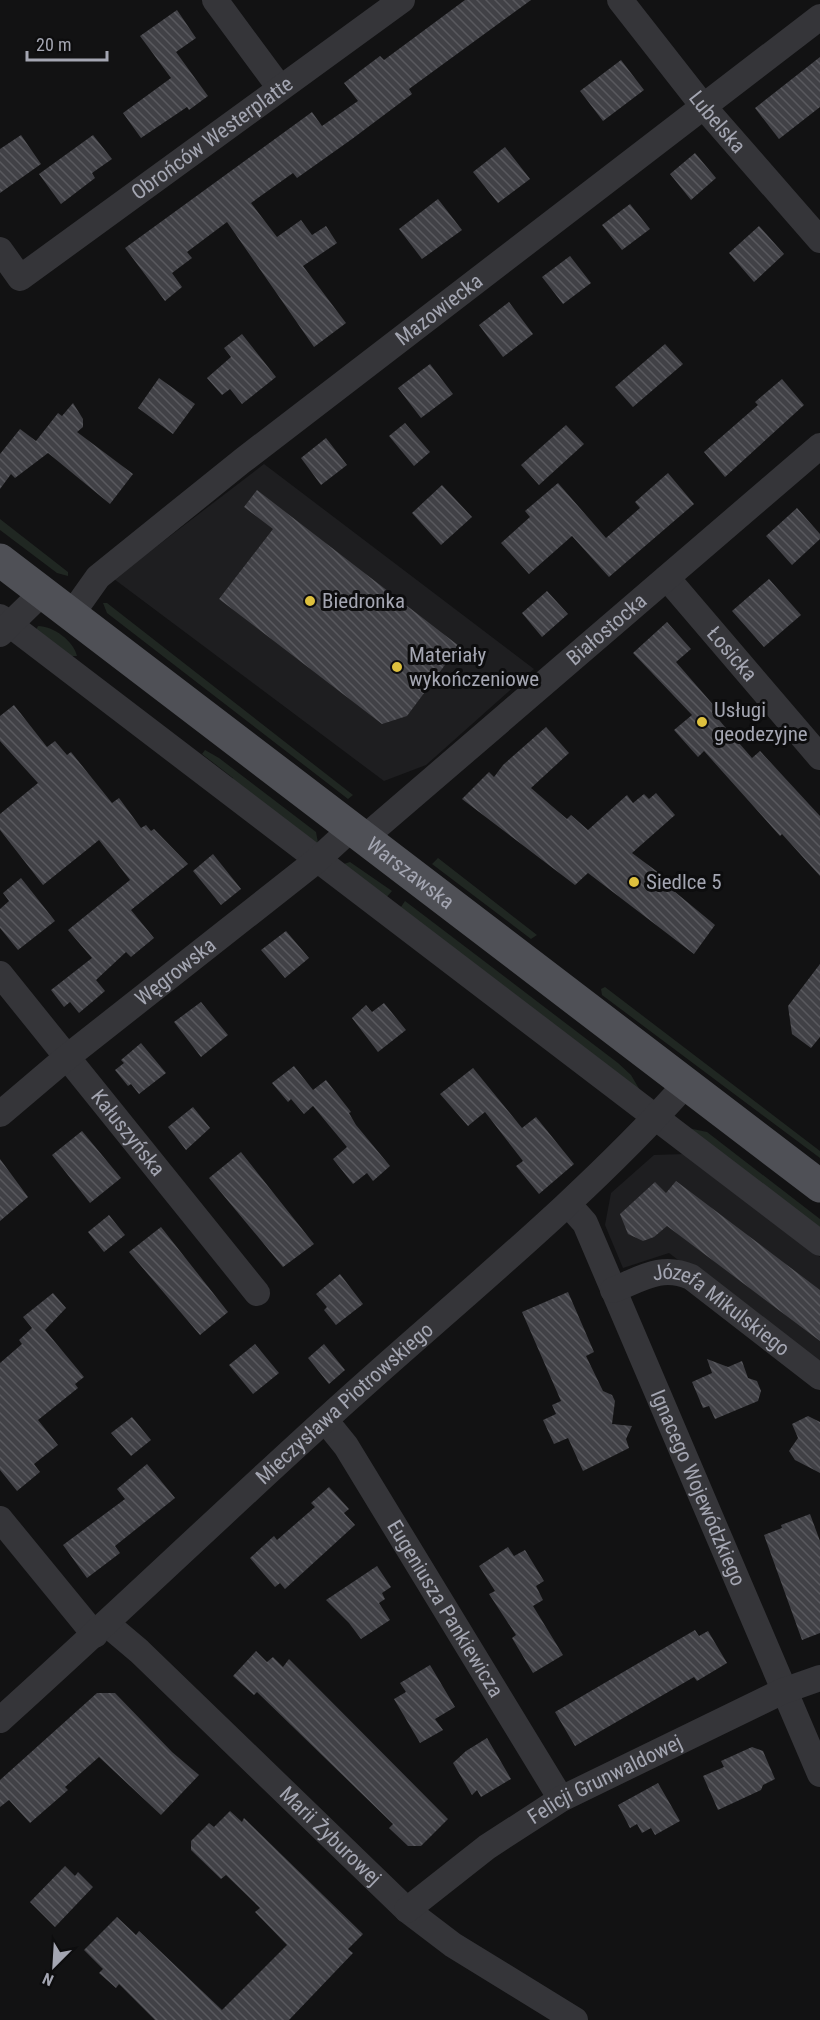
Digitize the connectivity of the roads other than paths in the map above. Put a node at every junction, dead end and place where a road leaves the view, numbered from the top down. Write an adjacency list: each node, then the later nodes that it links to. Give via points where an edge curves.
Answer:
1 (215, 0): 5 (street)
2 (402, 0): 5 (street, Obrońców Westerplatte)
3 (620, 0): 6 (street, Lubelska)
4 (820, 17): 6 (street, Mazowiecka)
5 (280, 88): 8 (street, Obrońców Westerplatte, via 20,278)
6 (703, 106): 7 (street, Lubelska); 13 (street, Mazowiecka, via 242,461 98,577)
7 (820, 240)
8 (0, 250)
9 (820, 446): 11 (street, Białostocka)
10 (0, 560): 12 (main road, Warszawska)
11 (667, 578): 15 (street, Łosicka); 16 (street, Białostocka)
12 (42, 593): 13 (main road, Warszawska); 14 (street)
13 (71, 615): 16 (main road, Warszawska)
14 (4, 625): 17 (street)
15 (820, 758)
16 (358, 833): 17 (street, Węgrowska); 20 (main road, Warszawska)
17 (316, 861): 19 (street, Węgrowska); 22 (street)
18 (0, 974): 19 (street, Kałuszyńska)
19 (66, 1058): 21 (street, Węgrowska); 27 (street, Kałuszyńska)
20 (686, 1084): 22 (street, Mieczysława Piotrowskiego); 23 (main road, Warszawska)
21 (0, 1114)
22 (655, 1119): 24 (street, Mieczysława Piotrowskiego); 25 (street)
23 (820, 1186)
24 (569, 1205): 26 (street, Ignacego Wojewódzkiego, via 585,1223); 29 (street, Mieczysława Piotrowskiego)
25 (820, 1244)
26 (613, 1290): 28 (street, Józefa Mikulskiego, via 663,1270 691,1277); 33 (street, Ignacego Wojewódzkiego)
27 (257, 1293)
28 (820, 1377)
29 (325, 1420): 31 (street, Mieczysława Piotrowskiego); 36 (street, Eugeniusza Pankiewicza, via 346,1446)
30 (0, 1519): 31 (street, Marii Żyburowej)
31 (101, 1629): 34 (street, Mieczysława Piotrowskiego); 37 (street, Marii Żyburowej)
32 (820, 1678): 33 (street, Felicji Grunwaldowej)
33 (783, 1691): 35 (street, Ignacego Wojewódzkiego); 36 (street, Felicji Grunwaldowej)
34 (0, 1720)
35 (820, 1774)
36 (561, 1799): 37 (street, Felicji Grunwaldowej, via 487,1847)
37 (407, 1910): 38 (street, Marii Żyburowej, via 453,1945)
38 (575, 2020)

